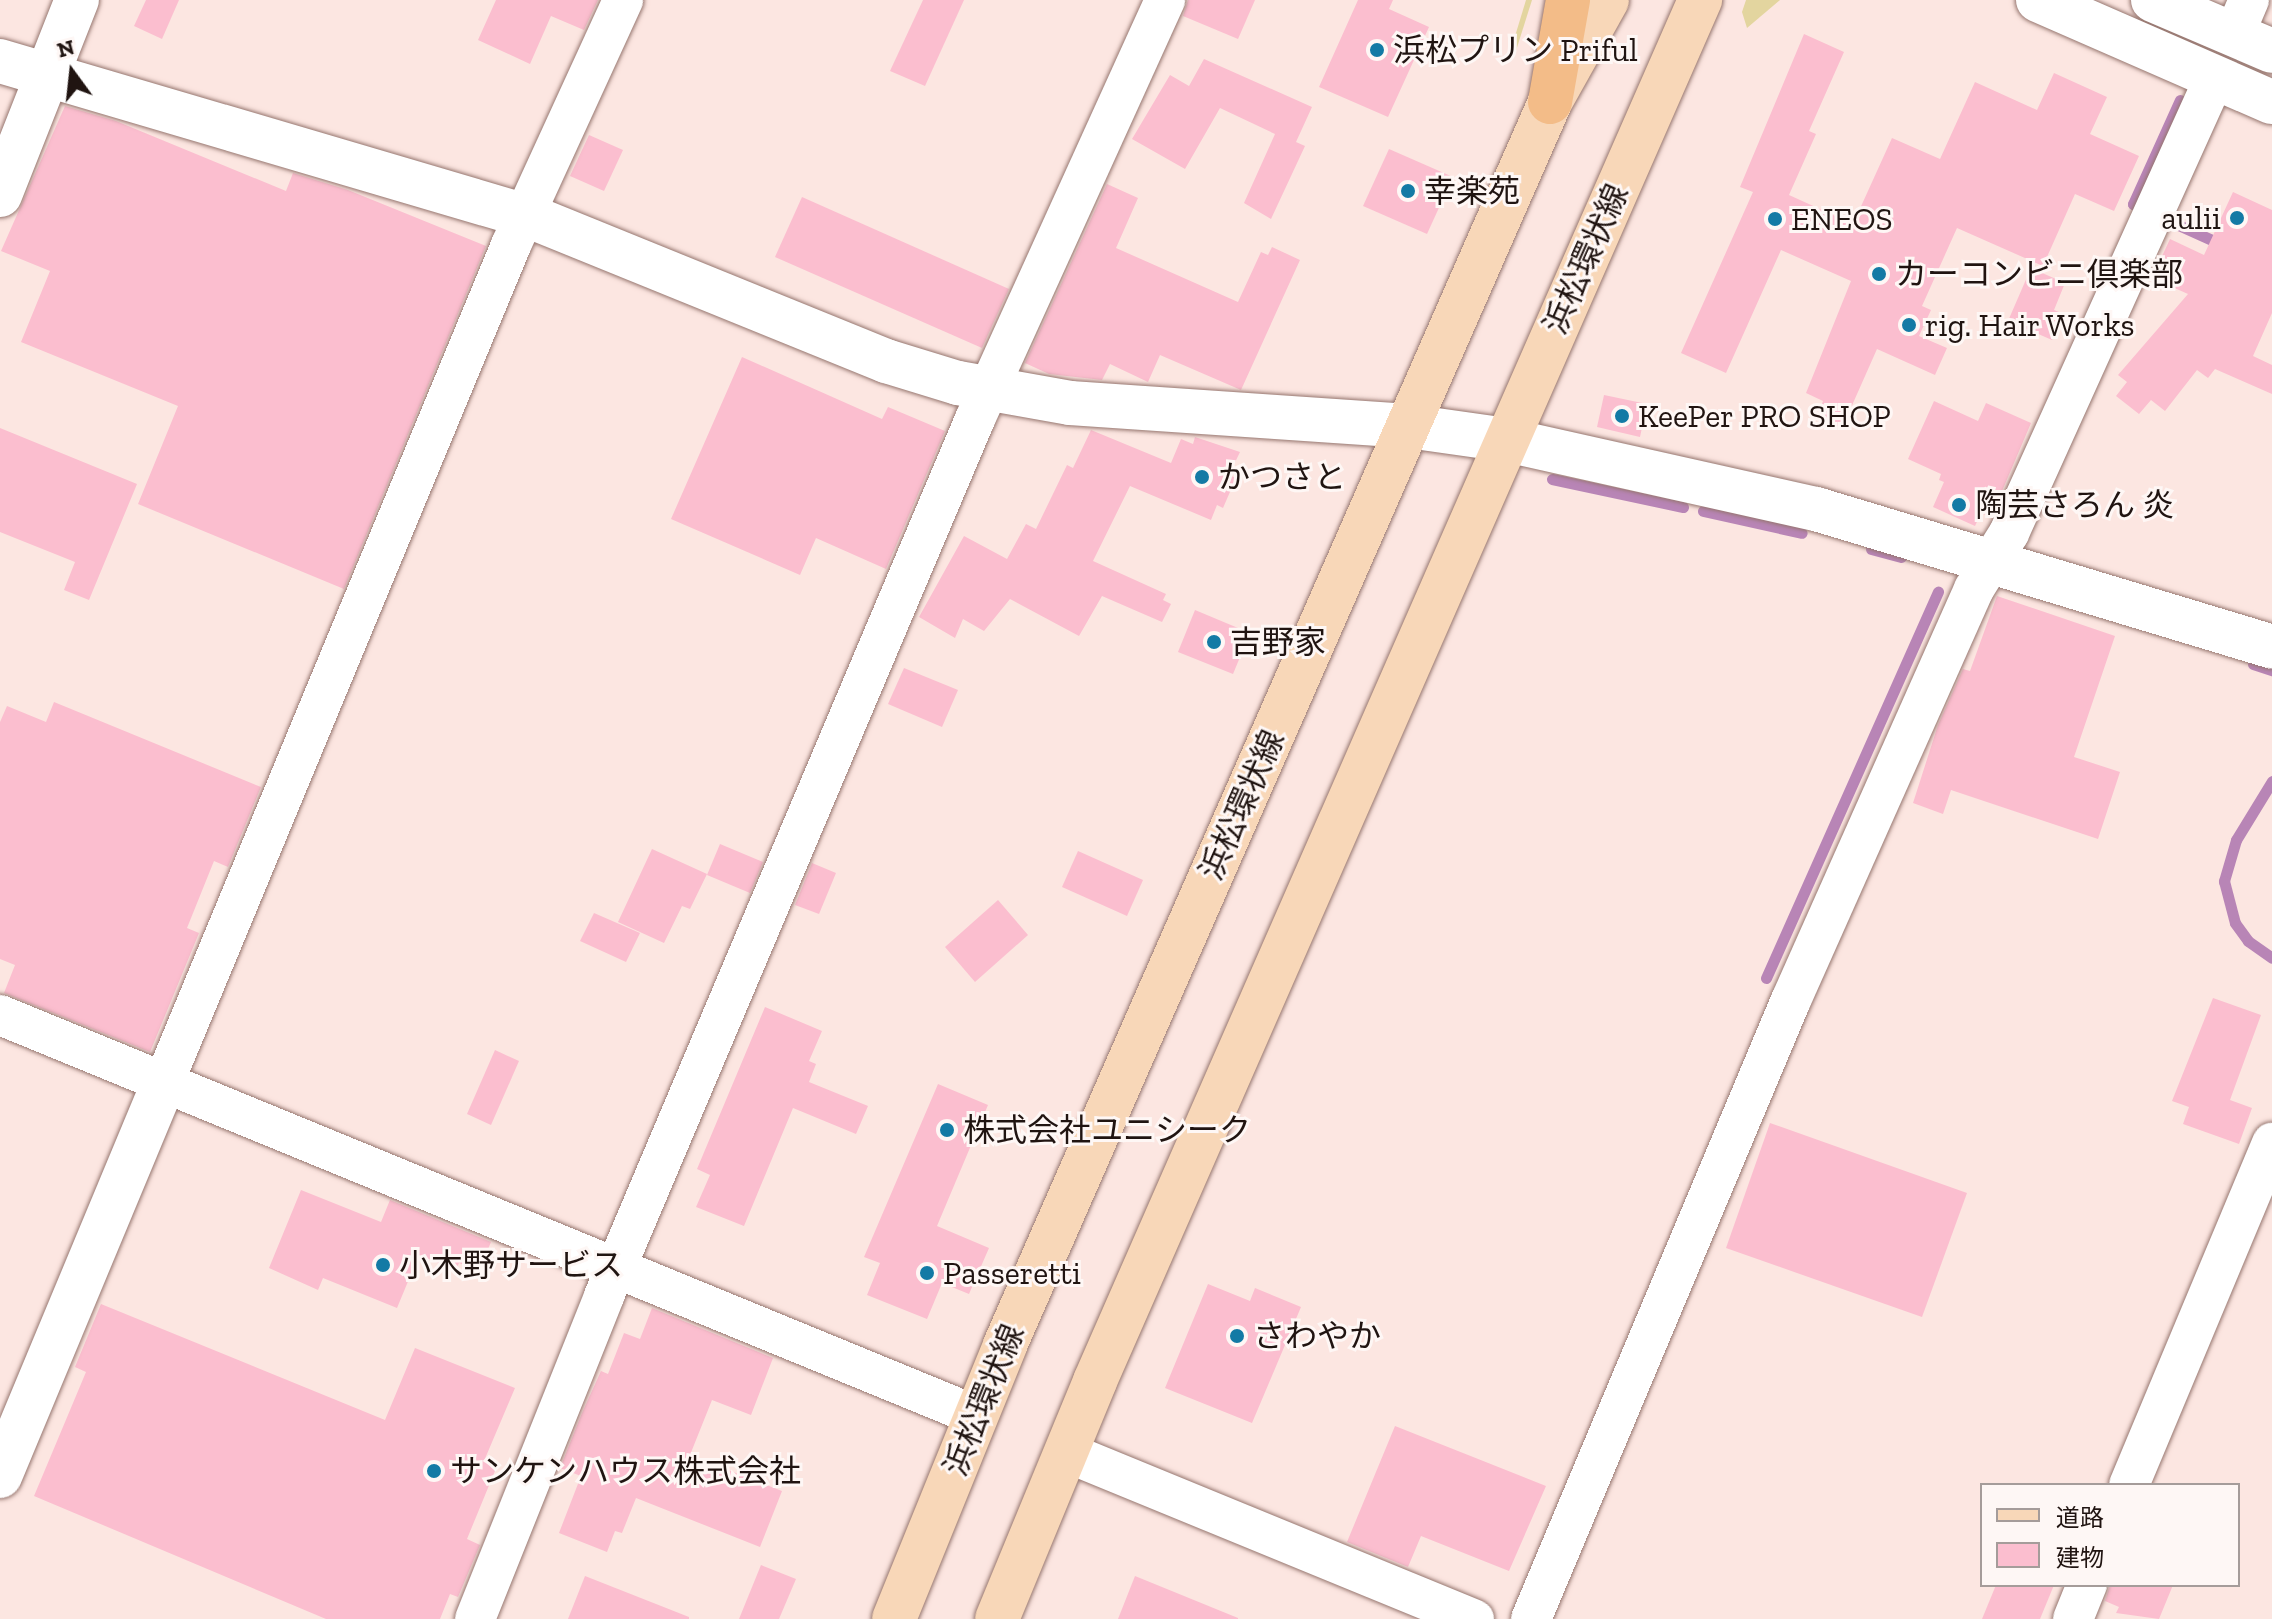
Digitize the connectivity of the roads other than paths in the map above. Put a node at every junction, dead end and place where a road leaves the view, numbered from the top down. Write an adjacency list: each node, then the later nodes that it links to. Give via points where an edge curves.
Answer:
1 (77, 0): 11 (street)
2 (623, 0): 16 (street)
3 (1165, 0): 17 (street)
4 (1568, 0): 13 (highway)
5 (1607, 0): 13 (main road, 浜松環状線)
6 (1700, 0): 19 (main road, 浜松環状線)
7 (2038, 0): 12 (street)
8 (2153, 0): 9 (street)
9 (2252, 29)
10 (0, 61): 11 (street)
11 (49, 73): 15 (street); 16 (street)
12 (2215, 77): 14 (street); 20 (street)
13 (1550, 102): 18 (main road, 浜松環状線)
14 (2272, 102)
15 (0, 195)
16 (525, 216): 17 (street, via 886,361); 23 (street)
17 (989, 390): 18 (street, via 1070,403); 25 (street)
18 (1408, 426): 19 (street); 26 (main road, 浜松環状線)
19 (1507, 440): 20 (street, via 1804,506); 27 (main road, 浜松環状線)
20 (1992, 561): 21 (street); 35 (street, via 1974,589 1791,1000)
21 (2272, 647)
22 (0, 1015): 23 (street)
23 (164, 1082): 25 (street); 28 (street)
24 (2272, 1143): 29 (street)
25 (618, 1268): 26 (street); 31 (street)
26 (977, 1416): 32 (main road, 浜松環状線)
27 (1066, 1452): 33 (main road, 浜松環状線); 34 (street)
28 (0, 1476)
29 (2130, 1483)
30 (2086, 1587): 36 (street)
31 (475, 1619)
32 (894, 1619)
33 (997, 1619)
34 (1474, 1619)
35 (1531, 1619)
36 (2073, 1619)

